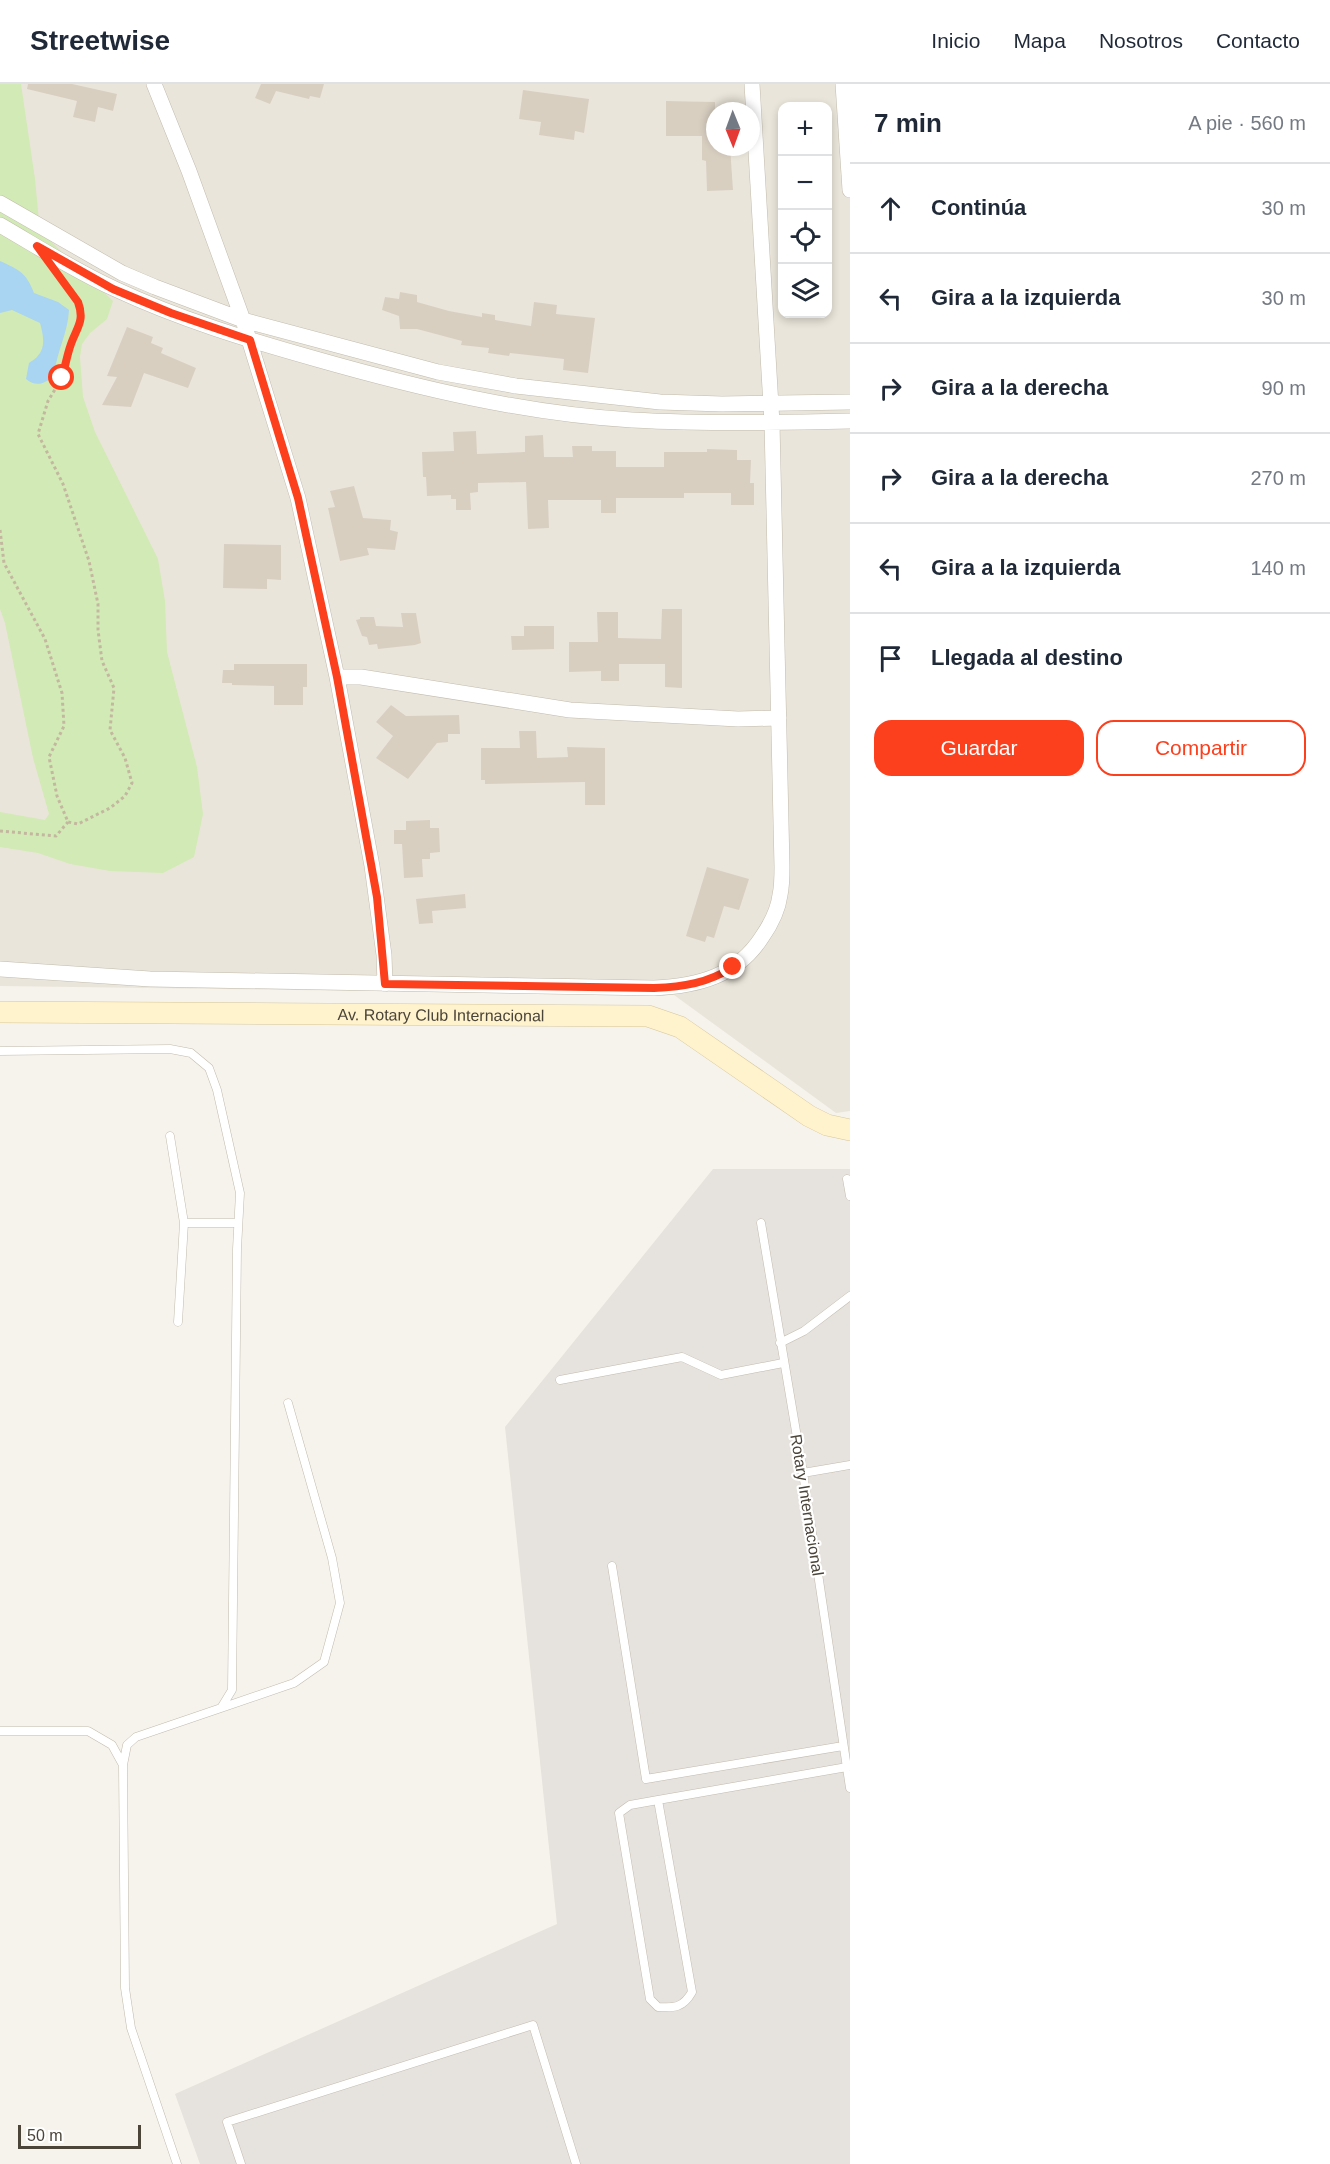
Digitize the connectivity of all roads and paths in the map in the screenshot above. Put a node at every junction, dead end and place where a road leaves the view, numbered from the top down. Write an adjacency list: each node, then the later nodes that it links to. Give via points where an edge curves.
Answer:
1 (154, 84): 8 (street)
2 (752, 84): 11 (street)
3 (843, 84): 4 (street)
4 (850, 190)
5 (0, 203): 8 (street, via 122,273)
6 (0, 225): 9 (street, via 113,289)
7 (55, 271): 17 (path, via 78,302 81,325 38,434 63,484 89,561 99,604 102,661 114,688 110,730 132,783 110,808 78,824)
8 (243, 320): 9 (street); 11 (street, via 438,372 516,386 660,402)
9 (250, 340): 13 (street, via 366,374 513,405 630,420); 15 (street, via 298,498)
10 (850, 402): 11 (street)
11 (771, 403): 13 (street)
12 (850, 421): 13 (street)
13 (772, 423): 16 (street)
14 (0, 530): 17 (path, via 4,563 42,633 62,693 64,726 48,757)
15 (337, 677): 16 (street, via 361,677 570,710); 20 (street, via 374,876)
16 (779, 718): 20 (street, via 780,896 774,919 762,938 733,967 701,982 671,987)
17 (68, 822): 18 (path, via 56,836)
18 (0, 831)
19 (0, 969): 20 (street, via 104,978)
20 (385, 984)
21 (0, 1012): 23 (main road, Av. Rotary Club Internacional, via 648,1016 680,1027 809,1116)
22 (0, 1051): 28 (lane, via 170,1049 191,1053 209,1068 217,1090 240,1193)
23 (850, 1131)
24 (170, 1136): 27 (lane)
25 (847, 1179): 26 (lane)
26 (850, 1196)
27 (184, 1222): 28 (lane); 31 (lane)
28 (238, 1223): 39 (lane, via 232,1690)
29 (761, 1223): 32 (lane, Rotary Internacional)
30 (850, 1296): 32 (lane, via 804,1331)
31 (178, 1322)
32 (780, 1343): 33 (lane, Rotary Internacional)
33 (783, 1363): 34 (lane, via 721,1375 682,1357); 37 (lane, Rotary Internacional)
34 (560, 1380)
35 (288, 1403): 39 (lane, via 332,1558 340,1603 324,1662 294,1683)
36 (850, 1465): 37 (lane)
37 (803, 1473): 41 (lane, Rotary Internacional)
38 (612, 1566): 41 (lane, via 646,1779)
39 (221, 1708): 42 (lane, via 136,1737 127,1745)
40 (0, 1731): 42 (lane, via 87,1731 112,1745)
41 (843, 1746): 43 (lane, Rotary Internacional)
42 (123, 1765): 46 (lane, via 125,1988 131,2028)
43 (847, 1767): 44 (lane, Rotary Internacional); 45 (lane)
44 (850, 1788)
45 (658, 1800): 45 (lane, via 630,1805 619,1813 650,1999 657,2007 666,2007 686,2002 692,1992)
46 (177, 2164)
47 (240, 2164): 48 (lane, via 227,2122 533,2025)
48 (576, 2164)

